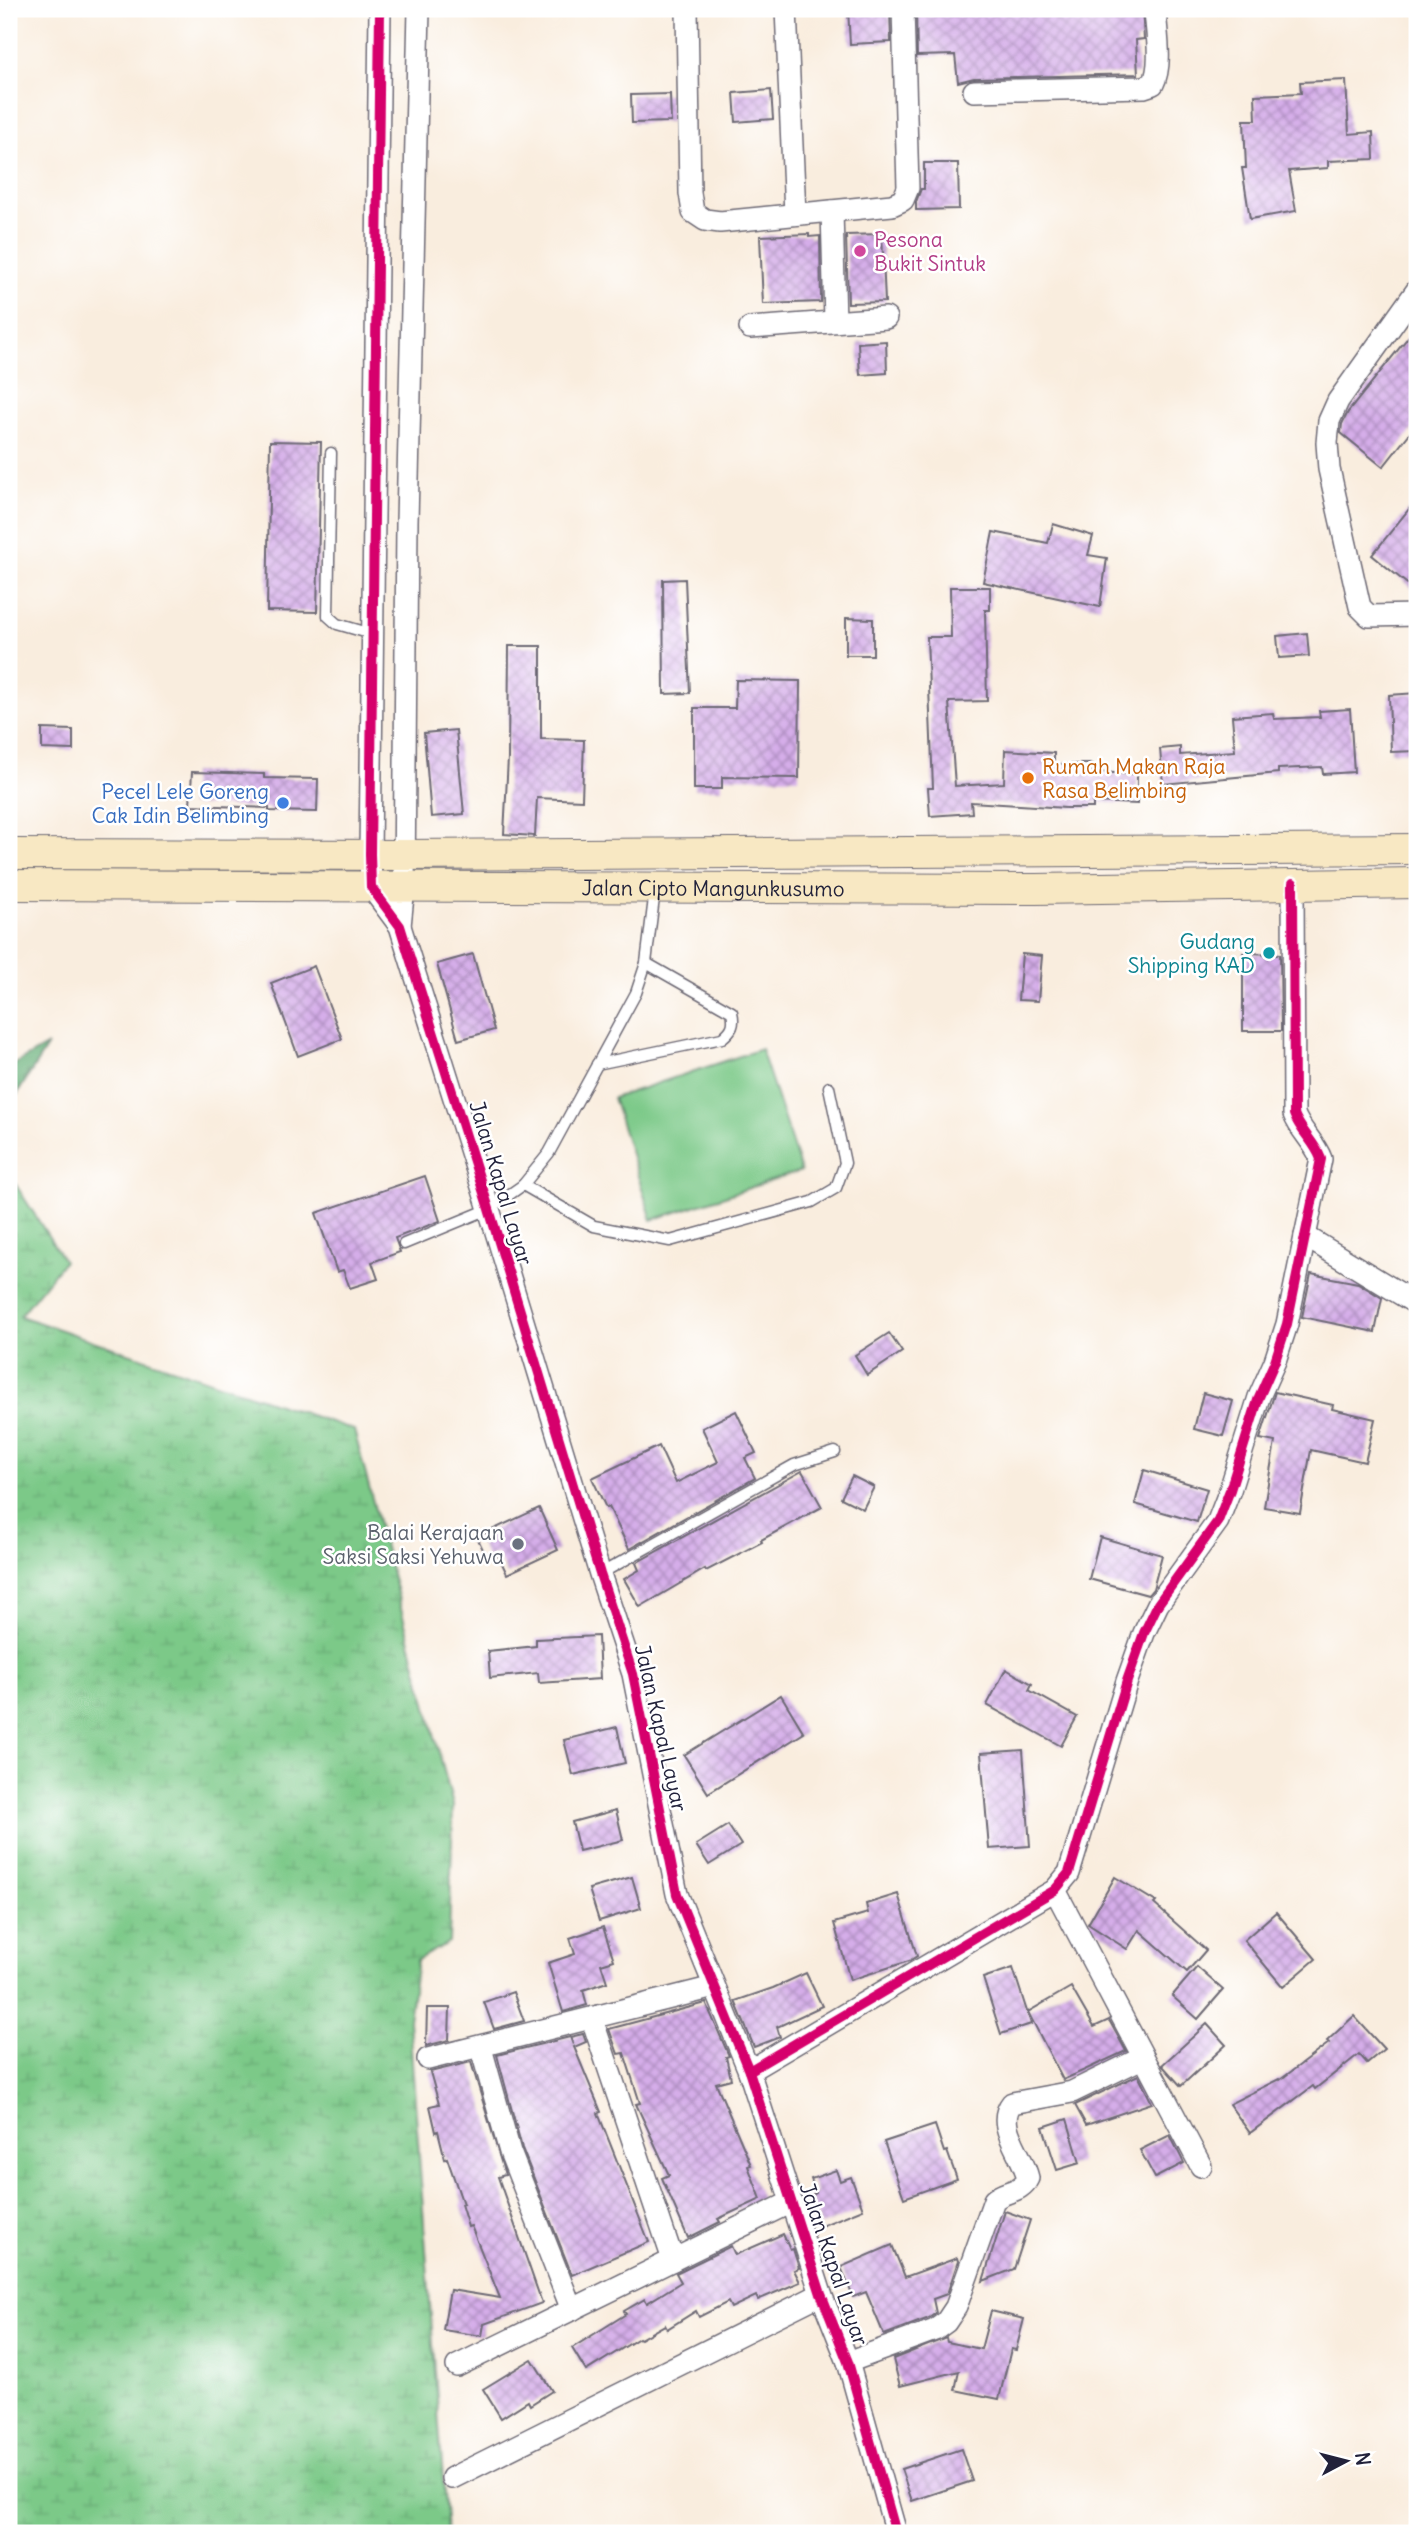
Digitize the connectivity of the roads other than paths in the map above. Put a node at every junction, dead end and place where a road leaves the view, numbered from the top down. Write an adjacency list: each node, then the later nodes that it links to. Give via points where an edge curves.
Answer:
1 (380, 9): 16 (street)
2 (419, 9): 15 (street)
3 (687, 9): 9 (street, via 694,212 705,220 720,222)
4 (786, 9): 9 (street)
5 (903, 9): 8 (street, via 908,188 903,200 892,205)
6 (1155, 9): 7 (street, via 1157,76 1153,84)
7 (974, 91)
8 (832, 211): 9 (street); 12 (street)
9 (795, 214)
10 (1417, 290): 17 (street, via 1338,401 1329,421 1327,443 1360,607 1368,616)
11 (886, 318): 12 (street)
12 (835, 321): 13 (street)
13 (750, 328)
14 (331, 453): 18 (lane, via 328,616 337,624)
15 (407, 522): 16 (street); 22 (street)
16 (374, 523): 18 (street)
17 (1417, 615)
18 (372, 634): 21 (street)
19 (1417, 849): 22 (street, Jalan Cipto Mangunkusumo)
20 (9, 854): 21 (street, Jalan Cipto Mangunkusumo)
21 (370, 854): 22 (street, Jalan Cipto Mangunkusumo); 27 (street)
22 (403, 855): 26 (street)
23 (1417, 883): 25 (street, Jalan Cipto Mangunkusumo)
24 (9, 884): 27 (street, Jalan Cipto Mangunkusumo)
25 (1293, 884): 28 (street, Jalan Cipto Mangunkusumo, via 1036,889); 35 (street, via 1294,1114 1321,1159)
26 (404, 886): 27 (street, Jalan Cipto Mangunkusumo); 28 (street, Jalan Cipto Mangunkusumo); 29 (street)
27 (371, 887): 29 (street)
28 (655, 887): 30 (lane)
29 (400, 926): 34 (street, Jalan Kapal Layar)
30 (646, 962): 31 (lane, via 636,993); 31 (lane, via 732,1012 731,1031 722,1038)
31 (597, 1065): 33 (lane, via 549,1153)
32 (829, 1087): 33 (lane, via 845,1163 836,1188 812,1202 670,1241 594,1226)
33 (523, 1185): 34 (lane)
34 (489, 1209): 36 (lane); 39 (street, Jalan Kapal Layar)
35 (1305, 1236): 37 (street); 40 (street, via 1287,1324 1218,1521 1158,1604 1144,1633 1069,1873)
36 (404, 1244)
37 (1417, 1304)
38 (835, 1452): 39 (lane, via 794,1465)
39 (600, 1574): 41 (street, Jalan Kapal Layar, via 632,1674 677,1894)
40 (1055, 1890): 44 (street); 46 (street)
41 (714, 1987): 42 (street); 46 (street, Jalan Kapal Layar)
42 (592, 2019): 43 (street); 49 (street)
43 (481, 2048): 45 (street); 51 (street, via 509,2152)
44 (1142, 2058): 47 (street); 52 (street, via 1072,2092 1012,2103 1005,2110 1005,2123 1028,2178 1020,2188 994,2200 956,2307 935,2330)
45 (428, 2059)
46 (749, 2071): 48 (street, Jalan Kapal Layar)
47 (1201, 2166)
48 (791, 2202): 49 (street); 50 (street, Jalan Kapal Layar)
49 (673, 2260): 51 (street)
50 (821, 2294): 52 (street, Jalan Kapal Layar); 54 (street)
51 (572, 2310): 53 (street)
52 (848, 2362): 55 (street, Jalan Kapal Layar)
53 (457, 2366)
54 (452, 2478)
55 (897, 2533)

